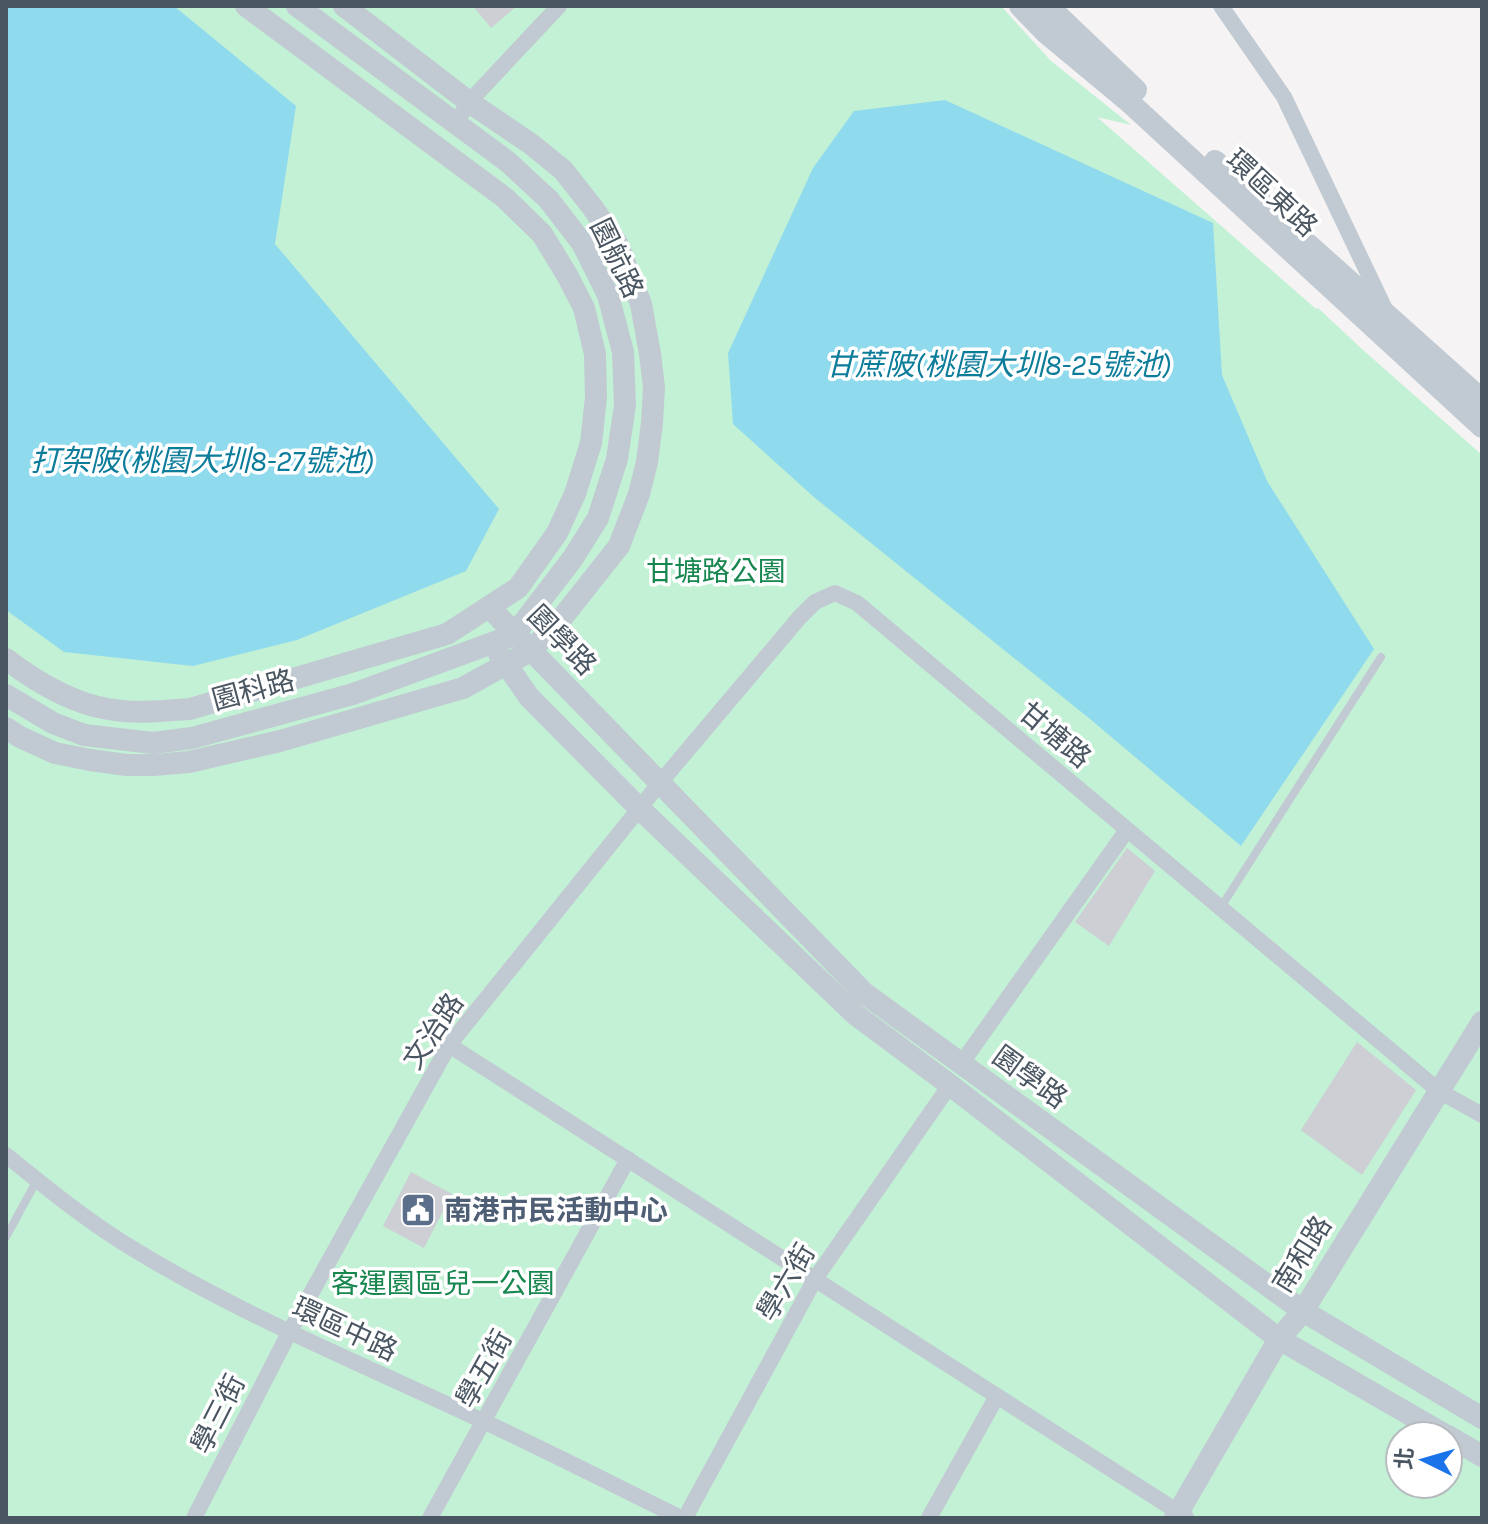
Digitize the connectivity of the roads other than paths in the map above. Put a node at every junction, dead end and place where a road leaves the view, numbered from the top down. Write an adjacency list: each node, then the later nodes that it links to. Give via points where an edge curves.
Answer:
1 (246, 6): 13 (street, via 505,198 542,234 584,308 595,354 596,397 591,443 579,481 557,533 518,588)
2 (297, 6): 9 (street, 園航路)
3 (344, 6): 8 (street)
4 (559, 6): 8 (street)
5 (1020, 6): 12 (street, 環區東路)
6 (1048, 6): 10 (street, 環區東路)
7 (1221, 6): 10 (street, via 1284,97)
8 (469, 102): 9 (street); 15 (street, via 563,170 618,245 641,304 654,387 649,449 619,546 558,623)
9 (456, 123): 15 (street, 園航路, via 549,200 582,243 608,295 623,352 625,405 617,459 598,518)
10 (1388, 316): 11 (street, 環區東路)
11 (1482, 400)
12 (1482, 427)
13 (489, 607): 14 (street, 園學路); 15 (street, 園學路); 17 (street, via 447,634 190,709 107,709 43,684)
14 (491, 643): 15 (street, 園科路); 18 (street, 園學路); 19 (street, 園科路, via 353,694 192,738 153,743 84,735)
15 (522, 643): 18 (street); 21 (street, 園學路)
16 (1381, 657): 24 (lane)
17 (6, 659)
18 (507, 665): 20 (street, via 463,688 189,762 127,765 90,760 55,753); 22 (street, 園學路, via 529,697)
19 (6, 695)
20 (6, 728)
21 (659, 784): 22 (street, 文治路); 23 (street, 甘塘路, via 799,618 815,602 835,593 857,603); 27 (street, 園學路, via 864,993)
22 (639, 808): 26 (street, 文治路); 28 (street, 園學路, via 856,1015)
23 (1127, 830): 24 (street, 甘塘路); 27 (street)
24 (1220, 908): 29 (street, 甘塘路)
25 (1482, 1022): 29 (street, 南和路)
26 (449, 1045): 32 (street); 37 (street, 文治路)
27 (961, 1064): 36 (street, 園學路)
28 (950, 1085): 35 (street, 學六街); 38 (street, 園學路)
29 (1439, 1091): 30 (street, 甘塘路); 36 (street, 南和路)
30 (1482, 1115)
31 (6, 1155): 33 (street, 環區中路)
32 (628, 1159): 35 (street); 42 (street, 學五街)
33 (37, 1180): 34 (lane); 37 (street, 環區中路, via 120,1241)
34 (6, 1237)
35 (815, 1279): 39 (street); 48 (street, 學六街)
36 (1303, 1311): 38 (street, 南和路); 40 (street, 園學路)
37 (289, 1333): 42 (street, 環區中路); 46 (street, 學三街)
38 (1279, 1339): 41 (street, 園學路); 45 (street, 南和路)
39 (997, 1396): 45 (street); 49 (street)
40 (1482, 1418)
41 (1420, 1420)
42 (485, 1422): 47 (street, 學五街); 48 (street, 環區中路)
43 (1464, 1445): 44 (street, 園學路)
44 (1482, 1456)
45 (1180, 1516)
46 (194, 1518)
47 (430, 1518)
48 (683, 1518)
49 (929, 1518)

